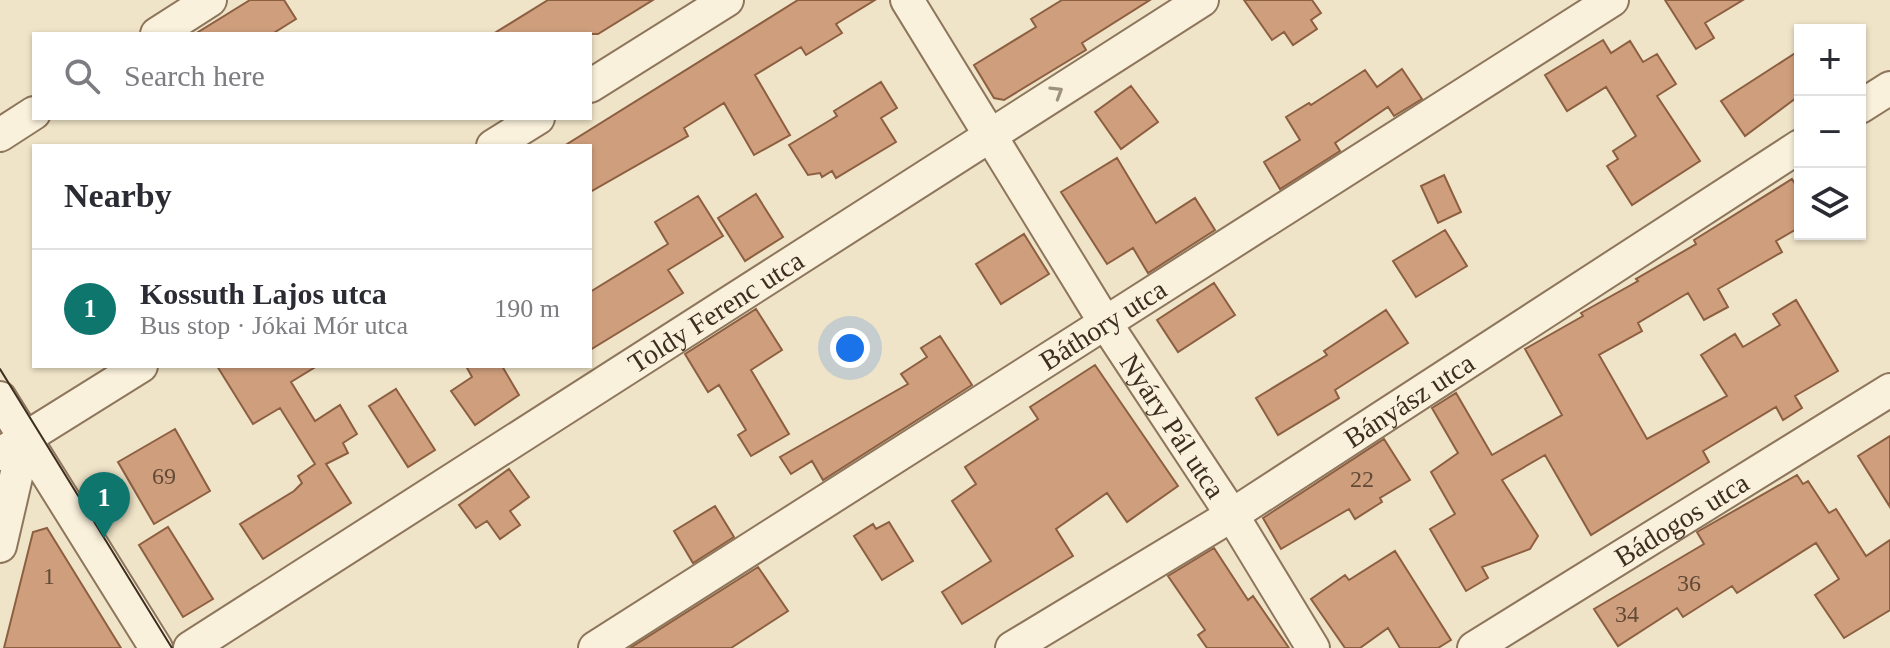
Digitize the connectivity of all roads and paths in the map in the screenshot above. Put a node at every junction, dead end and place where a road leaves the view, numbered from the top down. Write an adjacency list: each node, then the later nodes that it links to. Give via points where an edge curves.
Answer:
1 (210, 0): 6 (street)
2 (727, 0): 7 (street)
3 (907, 0): 12 (street, Nyáry Pál utca)
4 (1202, 0): 12 (street, Toldy Ferenc utca, one-way to 4)
5 (1612, 0): 16 (street, Báthory utca)
6 (160, 32)
7 (592, 85)
8 (1890, 88): 9 (street)
9 (1866, 103)
10 (32, 114): 13 (street)
11 (535, 120): 14 (street)
12 (991, 134): 16 (street, Nyáry Pál utca); 24 (street, Toldy Ferenc utca)
13 (0, 135)
14 (496, 144)
15 (1794, 150): 21 (street, Bányász utca)
16 (1106, 324): 21 (street, Nyáry Pál utca); 25 (street, Báthory utca)
17 (138, 368): 20 (street)
18 (1890, 390): 28 (street, Bádogos utca)
19 (0, 398): 20 (street)
20 (12, 446): 22 (street); 23 (street)
21 (1232, 515): 26 (street, Bányász utca); 27 (street, Nyáry Pál utca)
22 (0, 546)
23 (156, 648)
24 (190, 648)
25 (595, 648)
26 (1012, 648)
27 (1313, 648)
28 (1474, 648)

